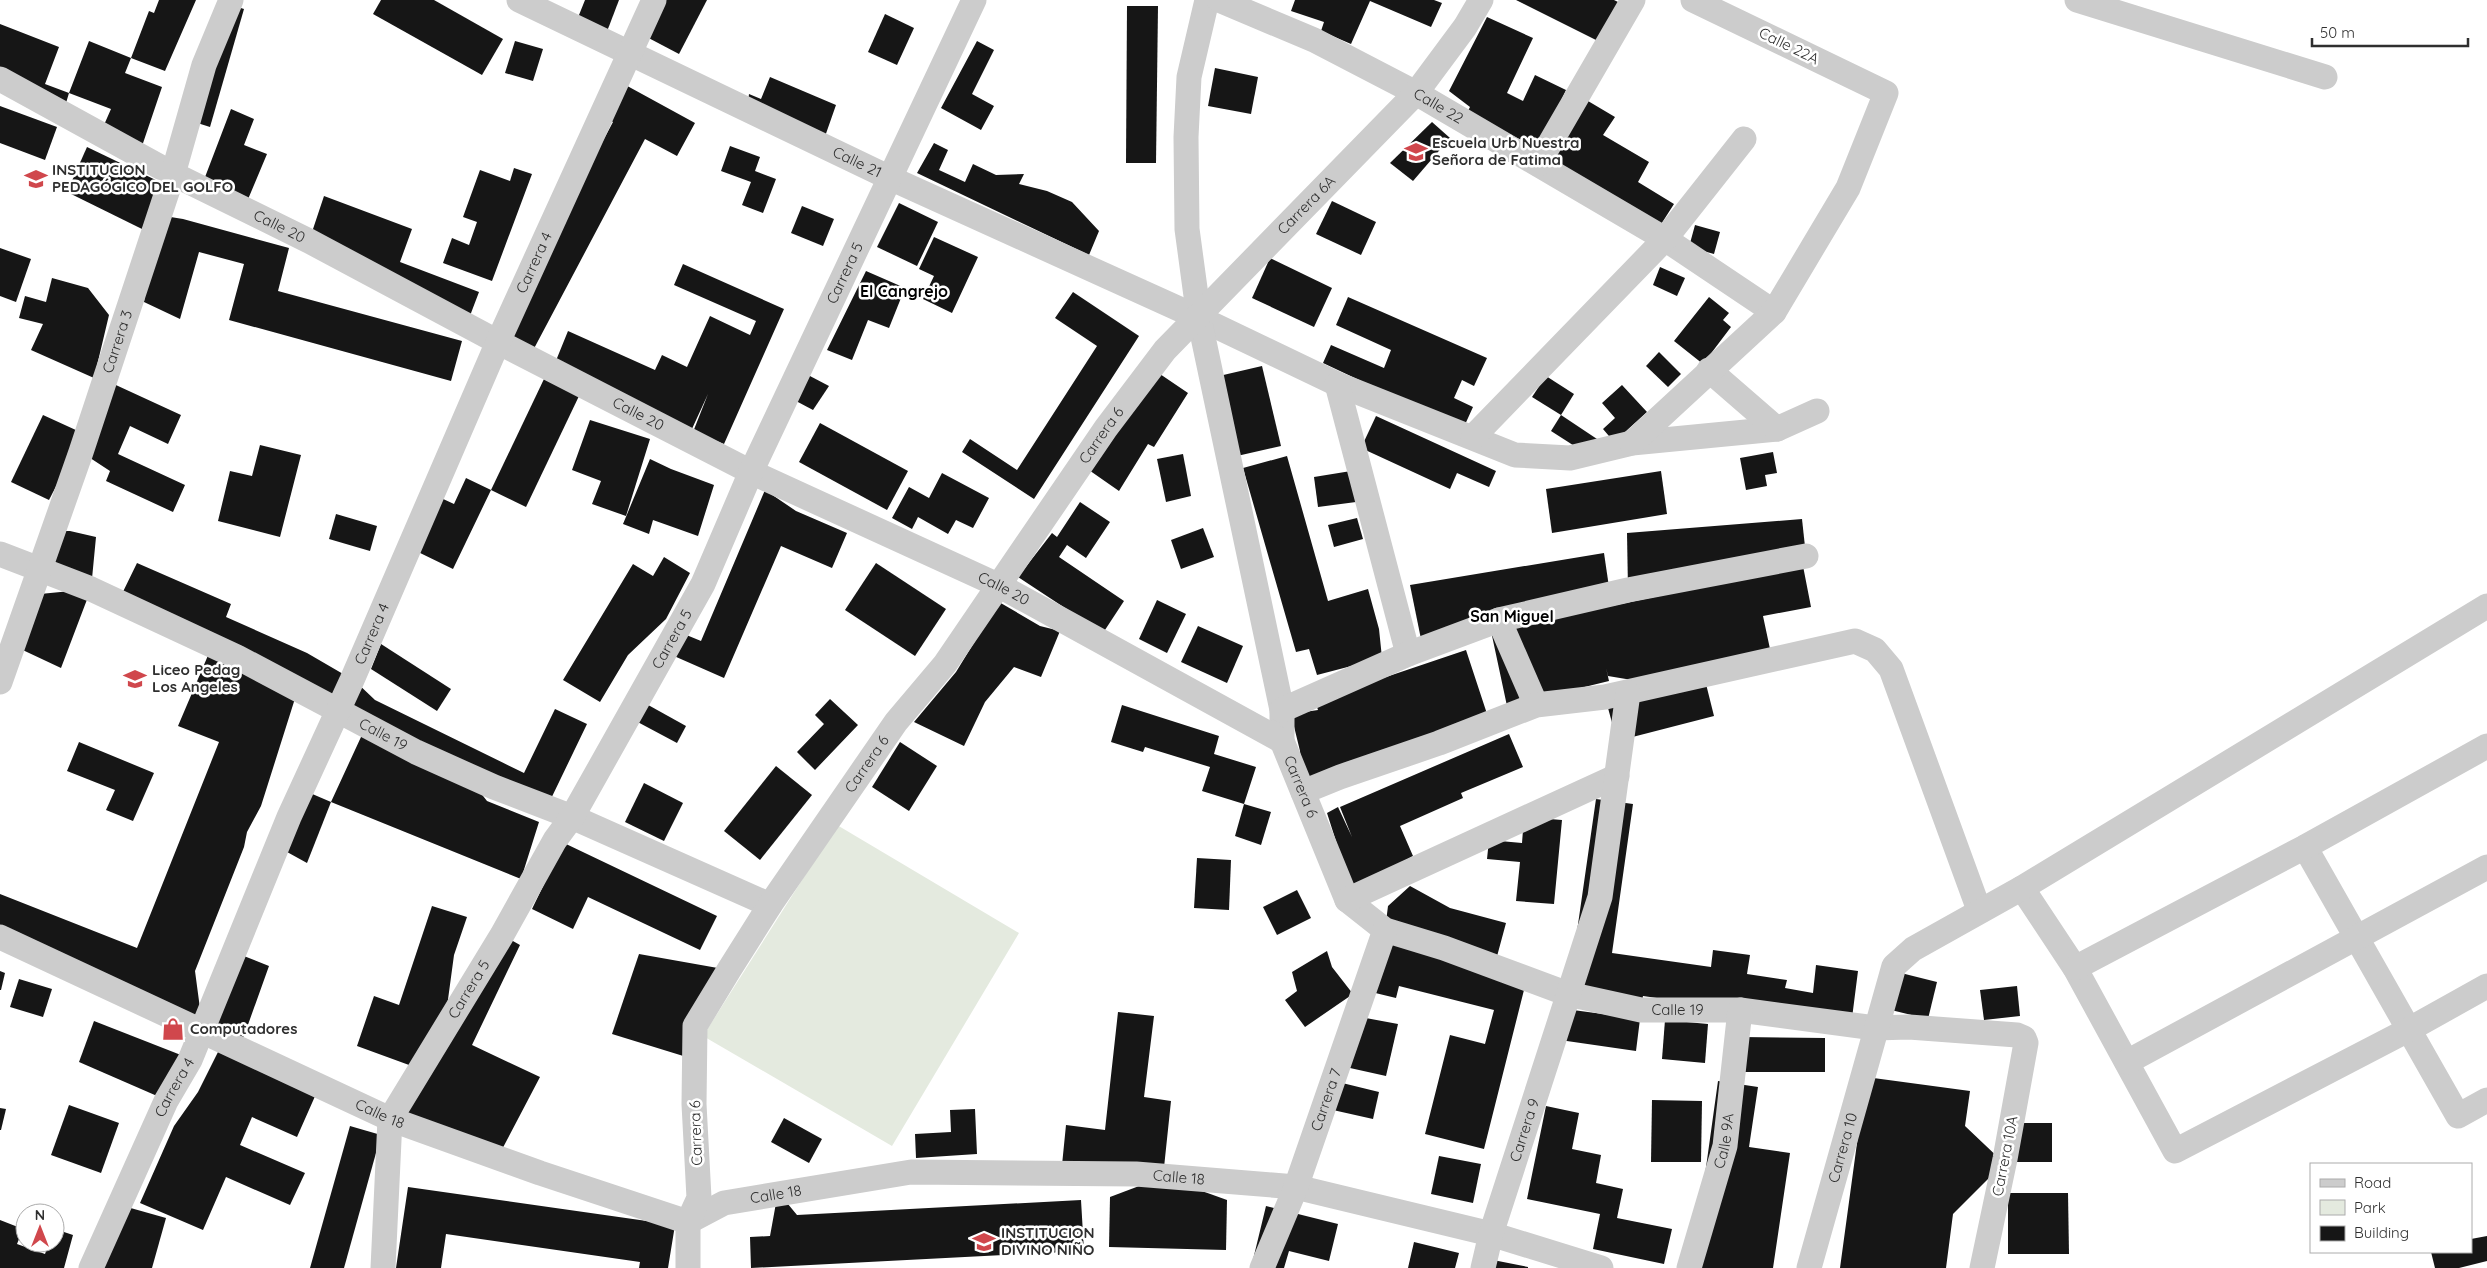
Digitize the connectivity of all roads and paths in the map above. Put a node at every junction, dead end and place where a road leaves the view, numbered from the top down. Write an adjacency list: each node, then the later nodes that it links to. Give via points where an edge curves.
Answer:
1 (231, 0): 17 (street, Carrera 3, via 204,65)
2 (519, 0): 11 (street, Calle 21)
3 (654, 0): 11 (street, Carrera 4)
4 (974, 0): 18 (street, Carrera 5)
5 (1207, 0): 21 (street, Carrera 6, via 1189,77 1186,137 1187,229)
6 (1219, 0): 14 (street, Calle 22, via 1314,40)
7 (1481, 0): 14 (street, Carrera 6A)
8 (1633, 0): 16 (street)
9 (1693, 0): 20 (street, Calle 22A, via 1886,93 1848,188)
10 (2077, 0): 12 (street)
11 (632, 53): 18 (street, Calle 21); 22 (street, Carrera 4)
12 (2325, 76)
13 (0, 79): 17 (street, Calle 20)
14 (1416, 93): 16 (street, Calle 22); 21 (street, Carrera 6A)
15 (1744, 139): 19 (street)
16 (1538, 164): 19 (street, Calle 22)
17 (173, 174): 22 (street, Calle 20, via 309,241); 32 (street, Carrera 3)
18 (890, 178): 21 (street, Calle 21); 29 (street, Carrera 5)
19 (1665, 239): 20 (street, Calle 22); 27 (street)
20 (1774, 312): 23 (street)
21 (1199, 318): 24 (street, Calle 21); 33 (street, Carrera 6, via 1165,350 1106,428); 41 (street, Carrera 6)
22 (498, 342): 29 (street, Calle 20); 40 (street, Carrera 4)
23 (1708, 370): 26 (street); 28 (street)
24 (1337, 384): 27 (street, Calle 21); 36 (street)
25 (1817, 411): 26 (street)
26 (1777, 430): 28 (street, Calle 21)
27 (1473, 437): 28 (street, Calle 21, via 1515,455 1570,458)
28 (1632, 443)
29 (751, 472): 33 (street, Calle 20); 46 (street, Carrera 5, via 703,584)
30 (0, 554): 32 (street, Calle 19)
31 (1806, 556): 35 (street, via 1628,590)
32 (40, 568): 37 (street, Carrera 3); 40 (street, Calle 19, via 236,657)
33 (1000, 586): 42 (street, Calle 20); 51 (street, Carrera 6, via 945,664 896,722)
34 (2487, 606): 49 (street, Carrera 10)
35 (1499, 620): 36 (street); 39 (street)
36 (1408, 654): 41 (street)
37 (0, 682)
38 (1628, 693): 39 (street); 44 (street, Carrera 9); 52 (street, via 1856,641 1875,650 1891,669)
39 (1536, 705): 45 (street)
40 (339, 709): 46 (street, Calle 19, via 416,752); 62 (street, Carrera 4, via 289,817)
41 (1282, 710): 42 (street, Carrera 6)
42 (1282, 741): 45 (street, Carrera 6)
43 (2487, 746): 47 (street)
44 (1617, 776): 50 (street); 58 (street, Carrera 9, via 1600,897)
45 (1303, 792): 50 (street, Carrera 6)
46 (572, 817): 51 (street, Calle 19); 66 (street, Carrera 5, via 555,840)
47 (2305, 847): 55 (street); 56 (street)
48 (2487, 867): 55 (street)
49 (2022, 888): 52 (street, Carrera 10); 56 (street)
50 (1347, 900): 53 (street, Calle 19)
51 (770, 904): 68 (street, Carrera 6, via 695,1026 694,1104 699,1198)
52 (1979, 910): 60 (street, Carrera 10, via 1913,949 1894,966)
53 (1385, 930): 58 (street, Calle 19); 67 (street, Carrera 7)
54 (0, 938): 62 (street, Calle 18)
55 (2356, 938): 61 (street); 64 (street)
56 (2075, 968): 64 (street)
57 (2487, 986): 61 (street)
58 (1568, 994): 59 (street, Calle 19, via 1641,1010); 69 (street, Carrera 9)
59 (1740, 1010): 60 (street, Calle 19); 76 (street, Calle 9A, via 1725,1146)
60 (1875, 1028): 63 (street, Calle 19, via 1908,1027 2017,1035); 77 (street, Carrera 10)
61 (2408, 1030): 64 (street, via 2175,1150); 65 (street, via 2458,1116)
62 (203, 1031): 66 (street, Calle 18); 70 (street, Carrera 4, via 166,1101)
63 (2026, 1042): 78 (street, Carrera 10A, via 2006,1160)
64 (2127, 1062)
65 (2487, 1100)
66 (390, 1119): 68 (street, Calle 18); 71 (street, Carrera 5)
67 (1296, 1187): 68 (street, Calle 18, via 1136,1174 911,1172 724,1203); 69 (street, Calle 18); 73 (street, Carrera 7)
68 (688, 1222): 72 (street, Carrera 6)
69 (1491, 1234): 74 (street, Carrera 9); 75 (street, Calle 18)
70 (91, 1268)
71 (383, 1268)
72 (688, 1268)
73 (1262, 1268)
74 (1483, 1268)
75 (1601, 1268)
76 (1689, 1268)
77 (1809, 1268)
78 (1982, 1268)

